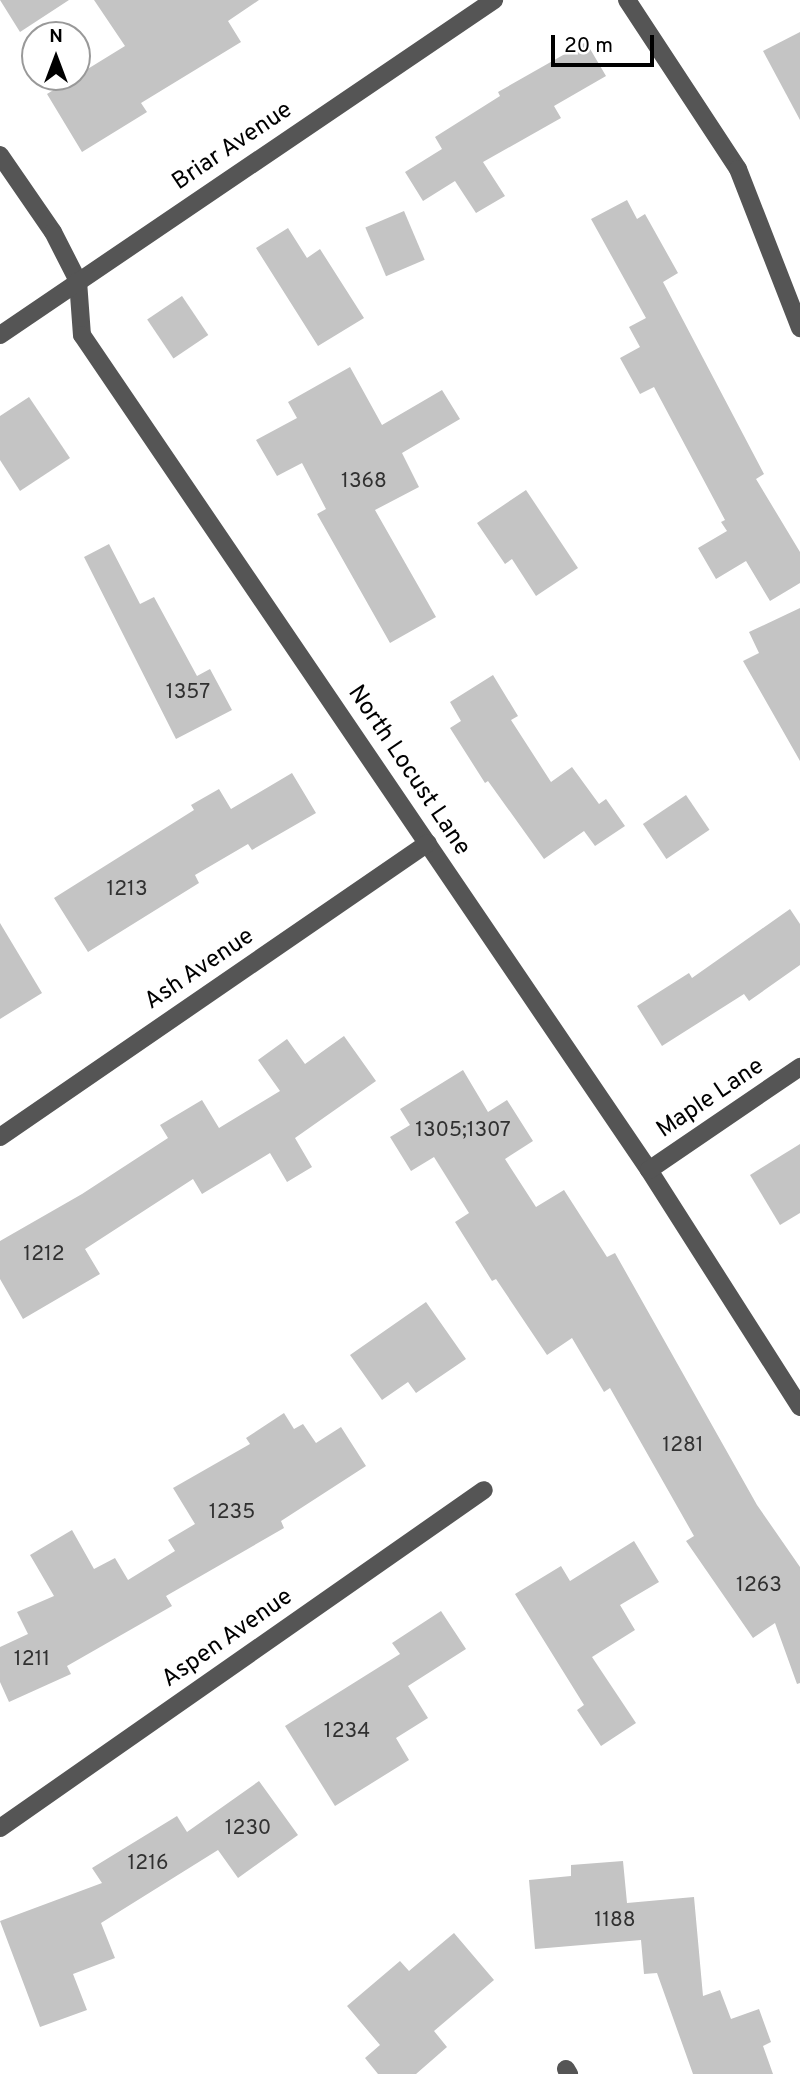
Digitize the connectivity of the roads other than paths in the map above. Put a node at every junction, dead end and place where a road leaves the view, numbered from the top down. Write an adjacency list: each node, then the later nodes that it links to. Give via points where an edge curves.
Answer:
1 (494, 0): 4 (street, Briar Avenue)
2 (627, 0): 5 (street, via 738,169)
3 (0, 155): 4 (street, North Locust Lane, via 53,232)
4 (78, 281): 6 (street, Briar Avenue); 7 (street, North Locust Lane, via 82,335)
5 (800, 328)
6 (0, 335)
7 (428, 843): 9 (street, Ash Avenue); 10 (street, North Locust Lane)
8 (800, 1067): 10 (street, Maple Lane)
9 (0, 1137)
10 (649, 1170): 11 (street, North Locust Lane)
11 (800, 1407)
12 (484, 1490): 13 (street, Aspen Avenue)
13 (0, 1828)

